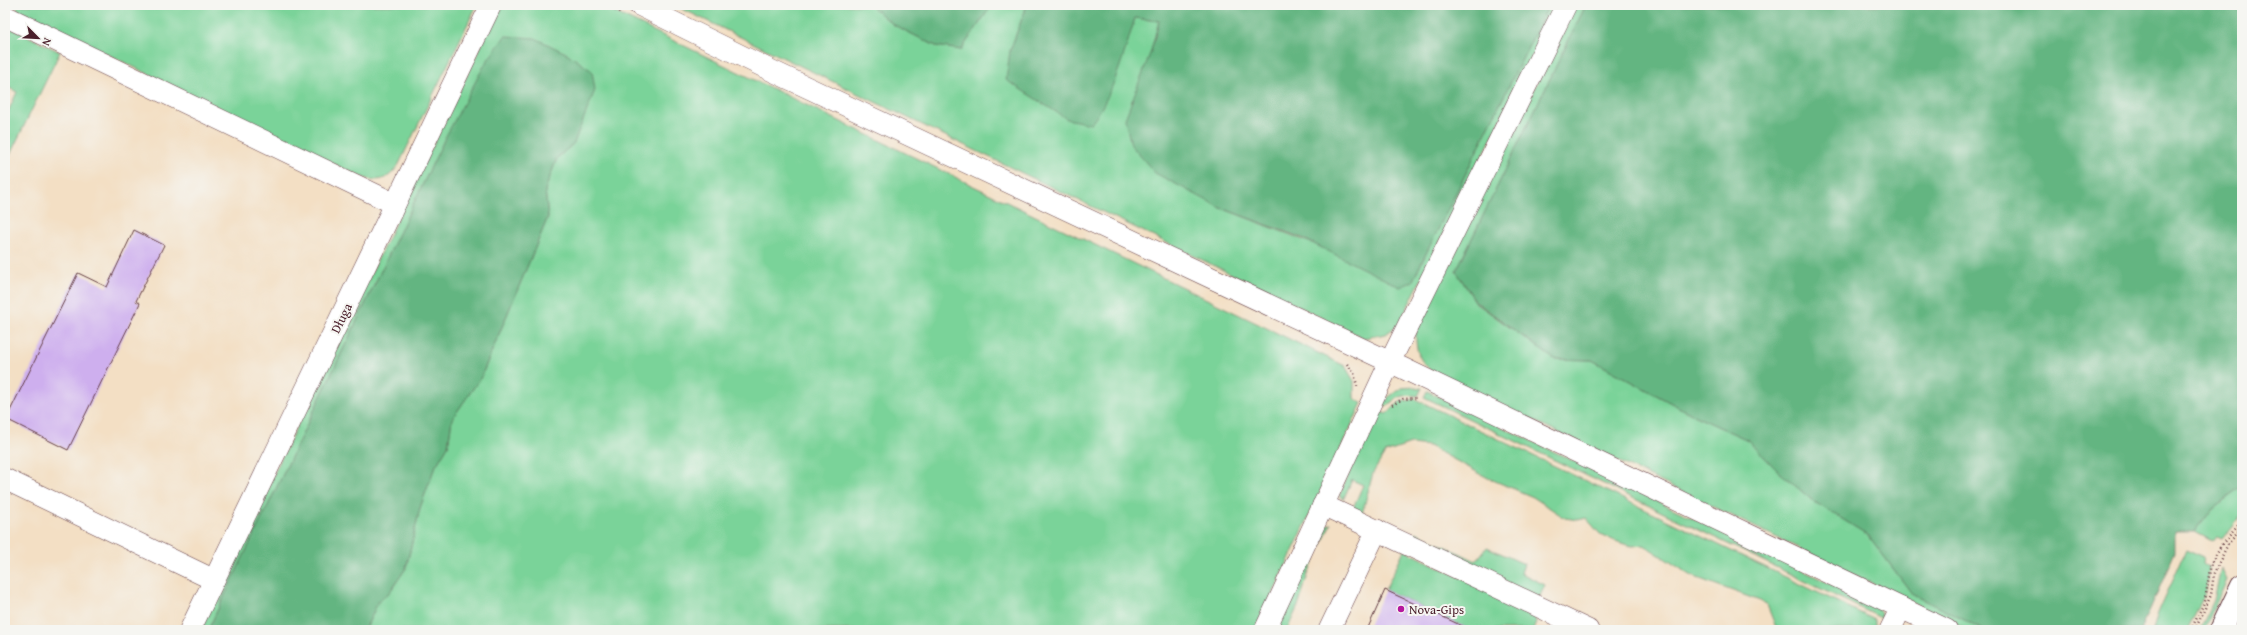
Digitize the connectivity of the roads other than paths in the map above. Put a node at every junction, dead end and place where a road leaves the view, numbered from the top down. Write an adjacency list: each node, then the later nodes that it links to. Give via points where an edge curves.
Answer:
1 (491, 5): 5 (street, Długa)
2 (639, 5): 6 (street, via 764,67)
3 (1566, 5): 6 (street)
4 (5, 16): 5 (street)
5 (395, 204): 10 (street, Długa)
6 (1390, 362): 8 (street); 12 (street)
7 (5, 479): 10 (street)
8 (1323, 504): 9 (street); 14 (street)
9 (1377, 530): 15 (street); 16 (street)
10 (214, 580): 13 (street, Długa)
11 (2242, 586): 19 (main road)
12 (1901, 608): 17 (street); 18 (street)
13 (190, 630)
14 (1265, 630)
15 (1329, 630)
16 (1588, 630)
17 (1890, 630)
18 (1947, 630)
19 (2221, 630)

